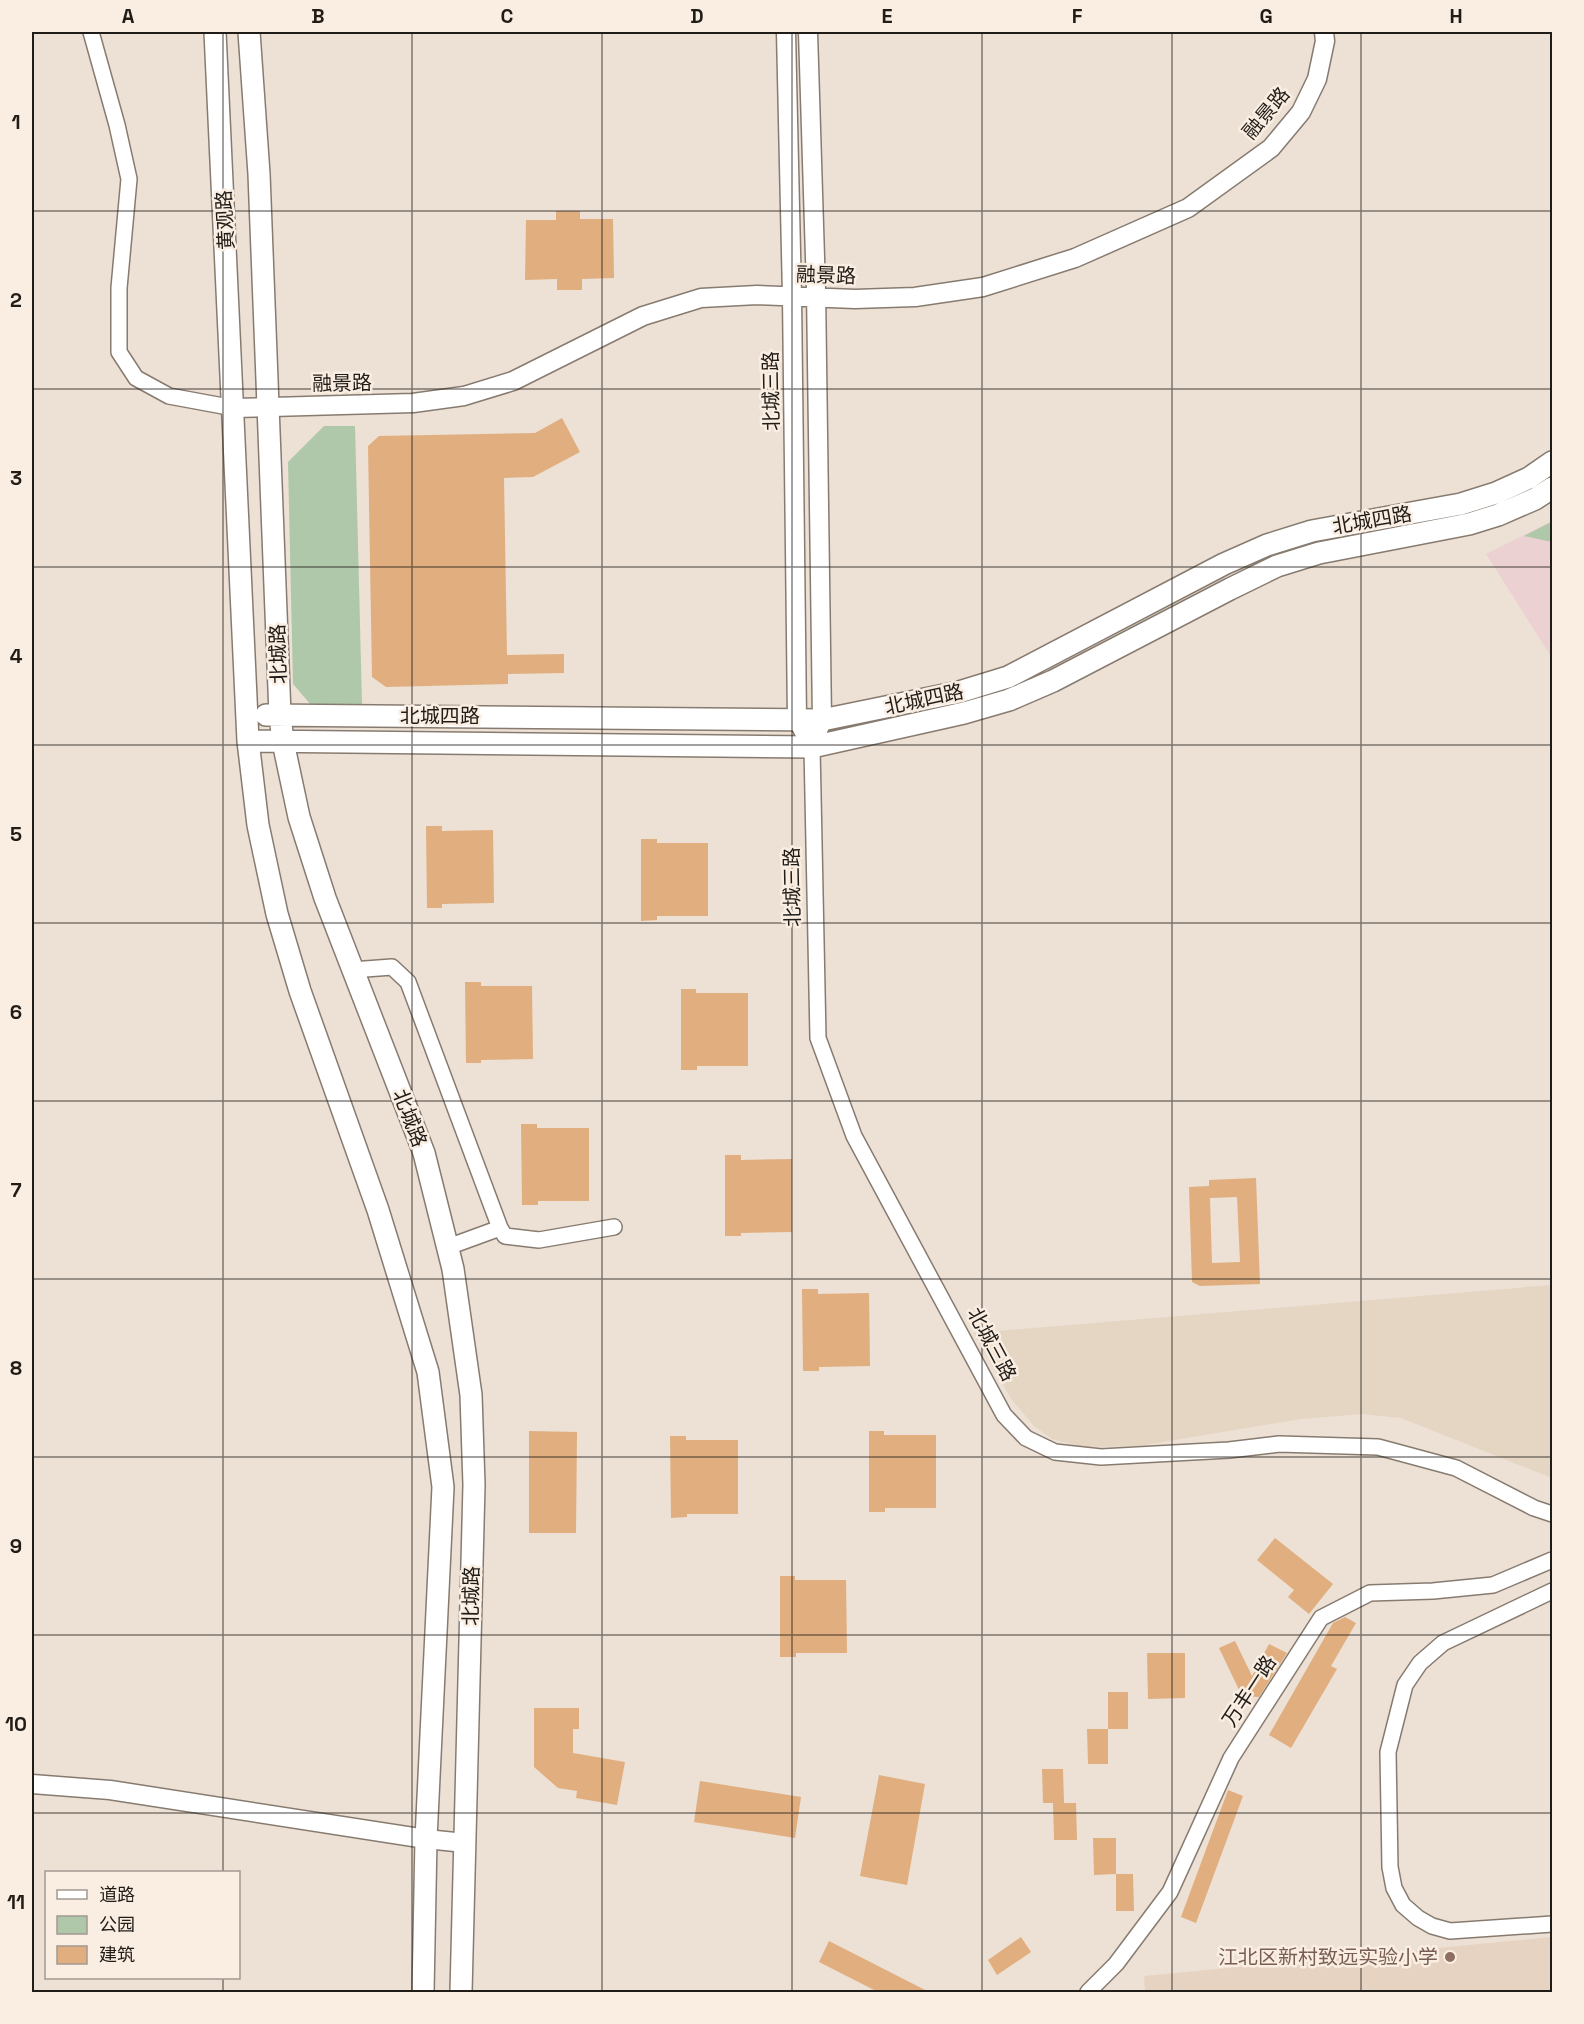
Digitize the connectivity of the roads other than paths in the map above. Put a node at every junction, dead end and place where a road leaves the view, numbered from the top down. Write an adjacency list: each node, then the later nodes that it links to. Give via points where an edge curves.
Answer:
1 (91, 32): 10 (street, via 129,179 119,288 119,352 136,378 168,396)
2 (215, 32): 10 (main road, 黄观路)
3 (249, 32): 9 (main road, 黄观路)
4 (786, 32): 7 (street, 北城三路)
5 (808, 32): 8 (street, 北城三路)
6 (1324, 32): 8 (street, 融景路, via 1317,79 1301,112 1271,148 1188,208 1075,258 983,287 915,297)
7 (792, 296): 8 (street, 融景路); 9 (street, 融景路, via 718,296 682,303 643,316 513,381 464,396 413,404); 15 (street, 北城三路)
8 (816, 298): 16 (street, 北城三路)
9 (269, 407): 10 (street, 融景路); 14 (main road, 北城路)
10 (234, 408): 13 (main road, 北城路)
11 (1552, 462): 16 (main road, 北城四路, via 1529,478 1461,504 1312,531 1267,545 1008,677 959,692)
12 (1552, 488): 19 (main road, 北城四路, via 1535,499 1469,524 1319,553 1277,566 1009,700)
13 (248, 715): 14 (main road, 北城四路); 17 (main road, 北城路)
14 (280, 715): 15 (main road, 北城四路); 18 (main road, 北城路)
15 (797, 719): 16 (main road, 北城四路); 19 (street, 北城三路)
16 (822, 720): 19 (street, 北城三路)
17 (248, 741): 18 (main road, 北城四路); 28 (main road, 北城路, via 258,825 277,914 300,991 378,1210 428,1372 443,1487)
18 (283, 742): 19 (main road, 北城四路); 20 (main road, 北城路, via 299,816)
19 (812, 747): 24 (street, 北城三路, via 818,1038 854,1137 1004,1415 1026,1438 1056,1452 1101,1457 1279,1444 1377,1447 1456,1468)
20 (352, 970): 22 (street, via 392,967 408,982); 23 (main road, 北城路, via 424,1153)
21 (615, 1227): 22 (street, via 539,1240 505,1236)
22 (500, 1228): 23 (street)
23 (448, 1247): 29 (main road, 北城路, via 471,1395 474,1474)
24 (1552, 1514)
25 (1552, 1560): 33 (street, 万丰一路, via 1493,1586 1370,1593 1321,1618 1231,1758 1170,1892 1116,1964)
26 (1552, 1591): 30 (street, via 1443,1643 1419,1663 1405,1685 1388,1752 1390,1867 1394,1888 1403,1905 1432,1926 1450,1931)
27 (32, 1784): 28 (street, via 110,1790)
28 (426, 1839): 29 (street); 31 (main road, 北城路)
29 (465, 1843): 32 (main road, 北城路)
30 (1552, 1923)
31 (423, 1992)
32 (461, 1992)
33 (1088, 1992)

